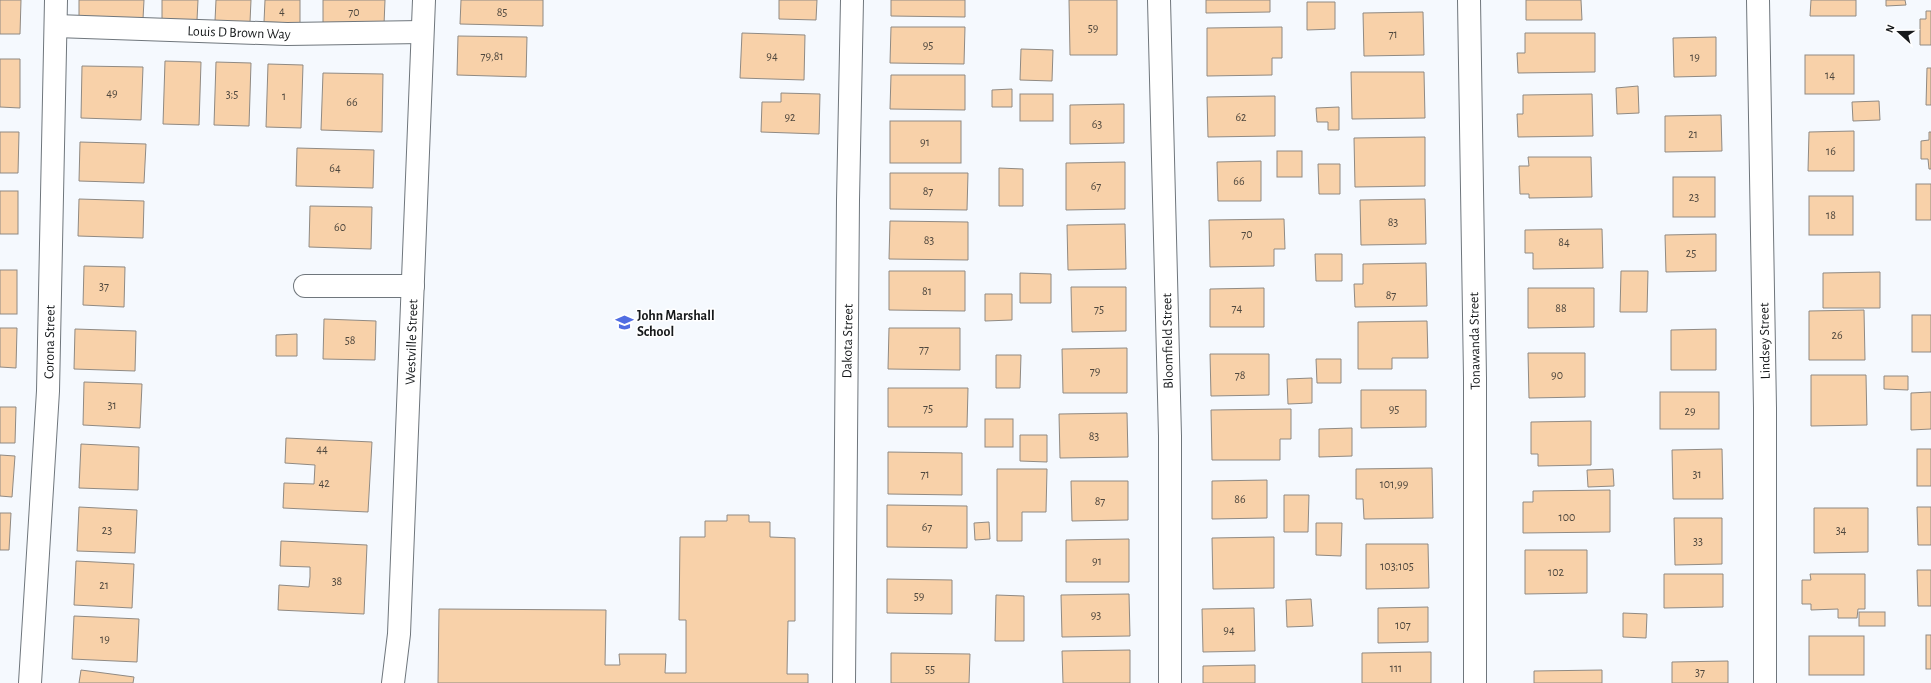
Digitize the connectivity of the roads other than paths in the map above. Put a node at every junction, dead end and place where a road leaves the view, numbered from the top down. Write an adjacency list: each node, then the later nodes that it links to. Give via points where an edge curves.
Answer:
1 (56, 0): 7 (street, Corona Street)
2 (424, 0): 8 (street, Westville Street)
3 (852, 0): 13 (street, Dakota Street)
4 (1159, 0): 14 (street, Bloomfield Street, via 1170,436)
5 (1469, 0): 15 (street, Tonawanda Street, via 1475,378)
6 (1758, 0): 16 (street, Lindsey Street, via 1765,408)
7 (56, 26): 8 (street, Louis D Brown Way, via 287,34); 11 (street, Corona Street, via 48,391)
8 (422, 32): 10 (street, Westville Street)
9 (306, 286): 10 (street)
10 (413, 286): 12 (street, Westville Street, via 399,626)
11 (30, 683)
12 (393, 683)
13 (844, 683)
14 (1170, 683)
15 (1475, 683)
16 (1765, 683)

